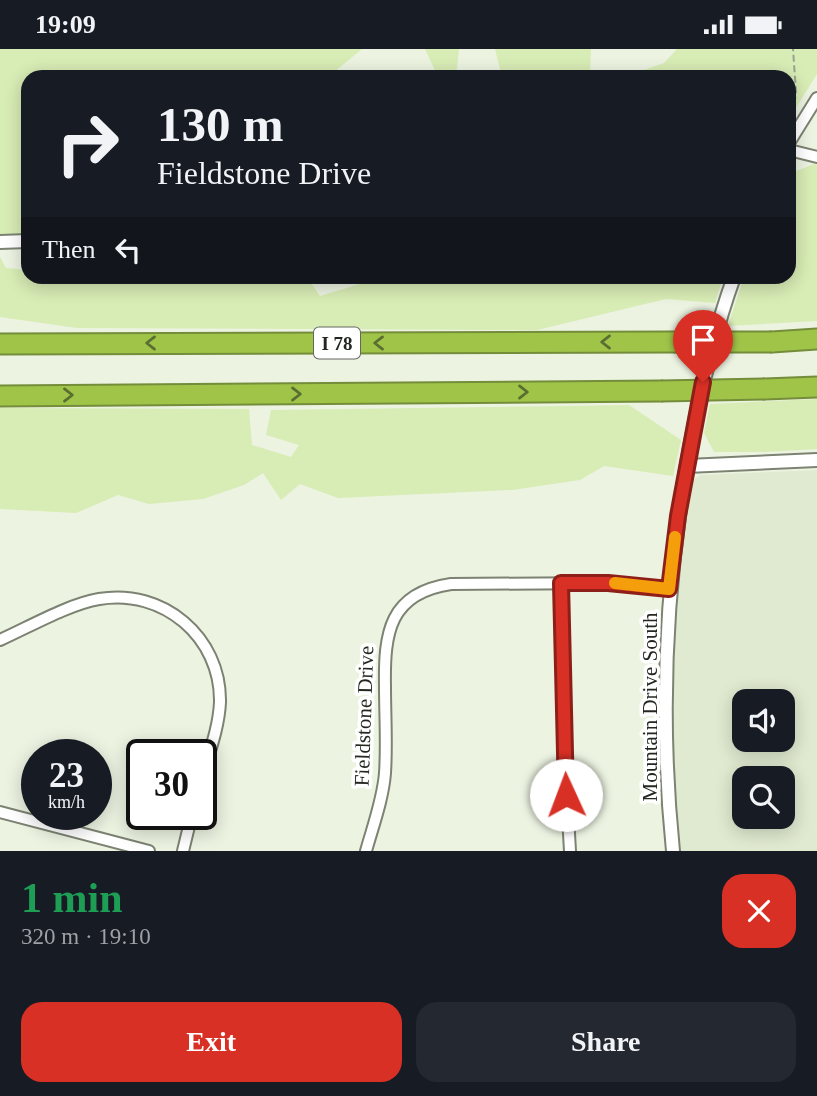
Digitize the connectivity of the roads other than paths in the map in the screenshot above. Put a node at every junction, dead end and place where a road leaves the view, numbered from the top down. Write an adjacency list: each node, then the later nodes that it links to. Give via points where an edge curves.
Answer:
1 (817, 98): 2 (street)
2 (796, 131)
3 (796, 152): 4 (street)
4 (817, 157)
5 (21, 241): 6 (street)
6 (0, 242)
7 (732, 284): 13 (street, Mountain Drive South, via 703,382)
8 (817, 339): 9 (highway, I 78, one-way to 9, bridge)
9 (0, 344)
10 (817, 387): 11 (highway, one-way to 10, bridge)
11 (0, 395)
12 (817, 460): 13 (street)
13 (687, 466): 15 (street, Mountain Drive South)
14 (561, 583): 15 (street, Fieldstone Drive); 22 (street, Fieldstone Drive, via 436,586 413,598 393,620 384,653 384,775); 23 (street)
15 (669, 589): 24 (street, Mountain Drive South, via 666,754)
16 (0, 640): 17 (street, via 96,599 140,599 175,614 208,651 219,688)
17 (212, 739)
18 (0, 812): 20 (street)
19 (188, 830): 21 (street)
20 (149, 851)
21 (183, 851)
22 (366, 851)
23 (570, 851)
24 (673, 851)

